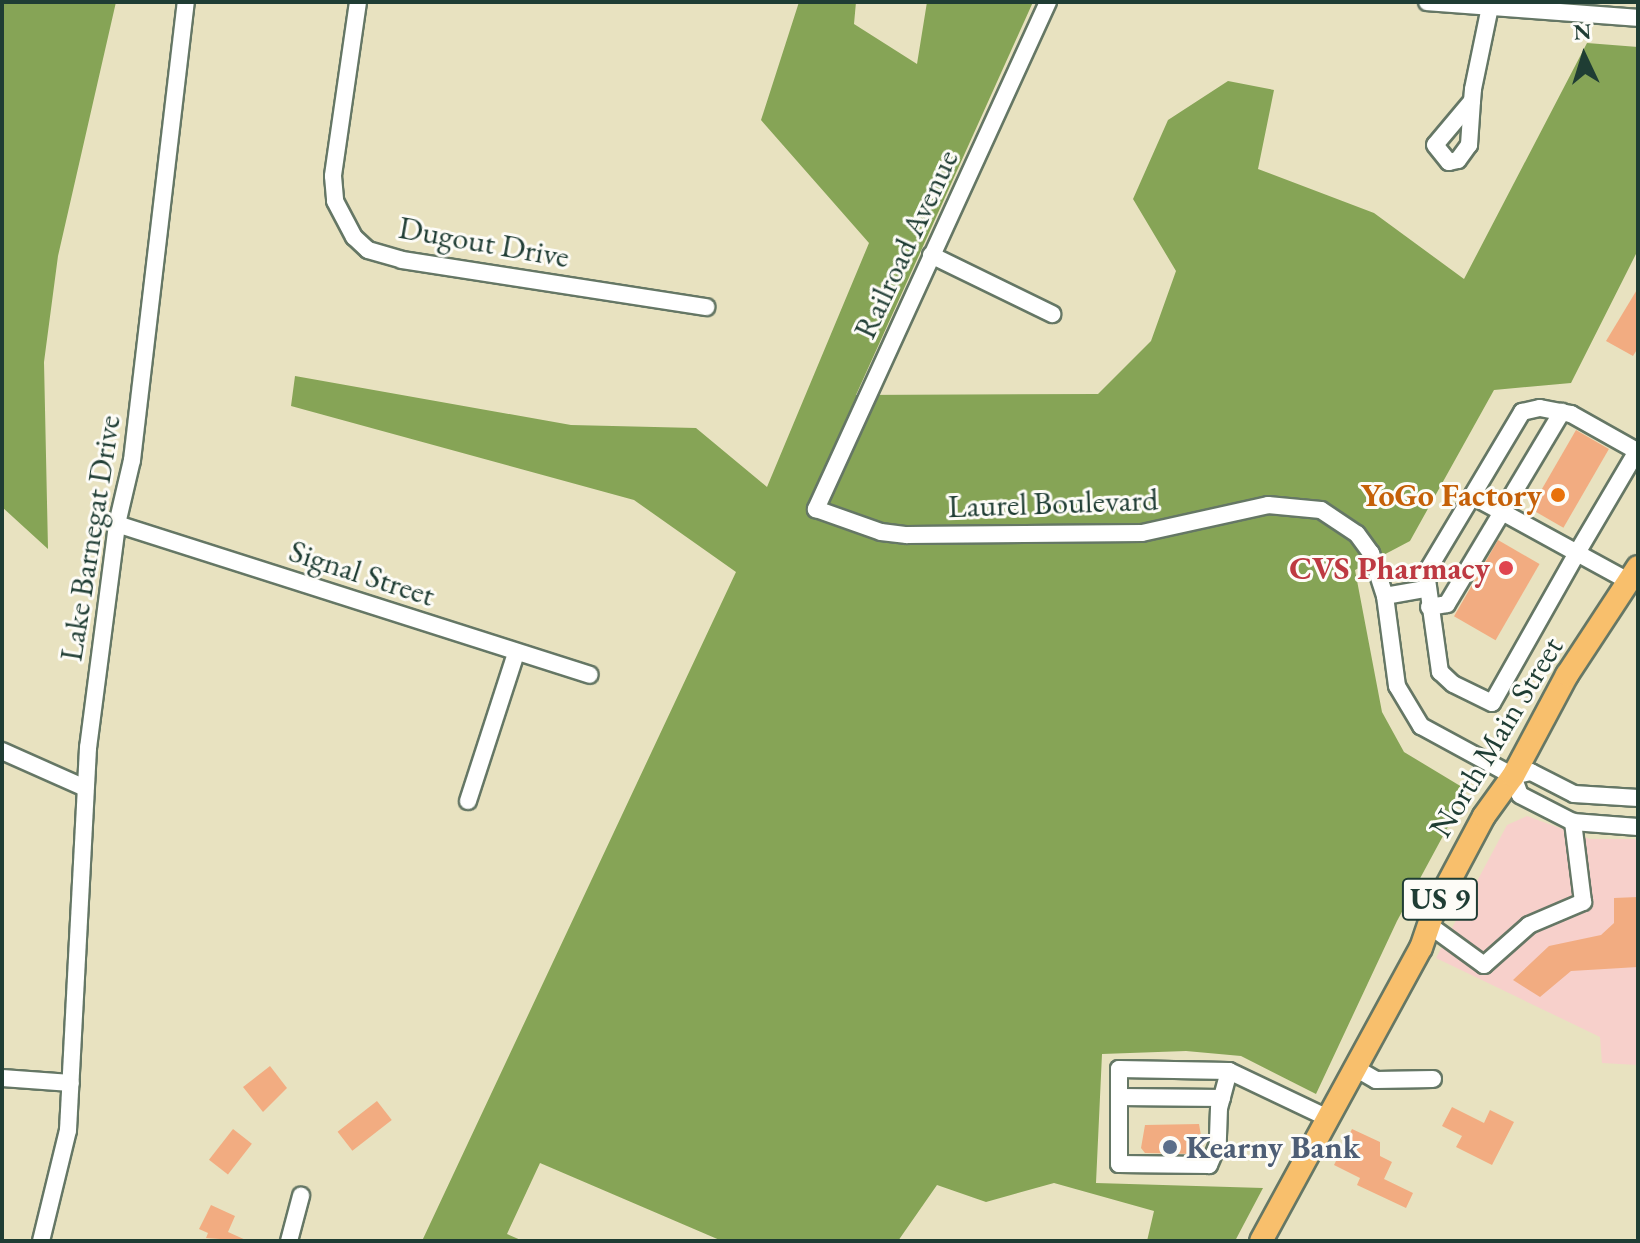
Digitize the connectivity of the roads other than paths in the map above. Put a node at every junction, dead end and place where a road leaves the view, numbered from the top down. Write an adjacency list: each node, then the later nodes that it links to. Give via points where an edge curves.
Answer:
1 (186, 2): 16 (street, Lake Barnegat Drive, via 132,460)
2 (358, 2): 9 (street, Dugout Drive, via 333,176 335,201 354,237 368,250 402,260)
3 (1048, 2): 8 (street, Railroad Avenue)
4 (1427, 2): 5 (street)
5 (1490, 7): 6 (street); 7 (street)
6 (1638, 18)
7 (1472, 101)
8 (931, 255): 10 (street); 14 (street, Railroad Avenue)
9 (706, 307)
10 (1052, 314)
11 (1562, 412): 12 (street); 13 (street, via 1522,412); 15 (street)
12 (1638, 450): 17 (street)
13 (1472, 496): 15 (street); 19 (street, via 1426,573)
14 (816, 509): 20 (street, Laurel Boulevard, via 881,532 907,535 1113,535 1155,531 1268,505 1303,506 1321,510 1357,534 1371,553)
15 (1504, 513): 17 (street); 21 (street, via 1447,604)
16 (117, 524): 22 (street, Signal Street); 26 (street, Lake Barnegat Drive)
17 (1577, 553): 18 (street); 21 (street, via 1492,703 1440,672)
18 (1634, 574): 25 (highway, North Main Street / US 9, via 1567,675)
19 (1425, 589): 20 (street); 21 (street)
20 (1385, 596): 25 (street, Laurel Boulevard, via 1397,686 1408,711 1436,736)
21 (1429, 607)
22 (516, 653): 23 (street, Signal Street); 28 (street)
23 (589, 675)
24 (2, 751): 26 (street)
25 (1513, 776): 27 (street, Laurel Boulevard, via 1531,772 1592,798); 29 (street, Laurel Boulevard, via 1520,795); 31 (highway, North Main Street / US 9, via 1484,816)
26 (85, 788): 36 (street, Lake Barnegat Drive)
27 (1638, 798)
28 (468, 801)
29 (1573, 822): 30 (street, Laurel Boulevard); 31 (street, via 1583,902 1529,925 1484,965)
30 (1638, 827)
31 (1429, 925): 32 (highway, North Main Street / US 9)
32 (1357, 1069): 35 (street, via 1376,1080); 39 (highway, North Main Street / US 9)
33 (1229, 1071): 37 (street, via 1119,1069); 38 (street); 39 (street)
34 (2, 1078): 36 (street)
35 (1433, 1079)
36 (71, 1083): 41 (street, Lake Barnegat Drive, via 63,1165)
37 (1120, 1097): 38 (street); 38 (street, via 1119,1164 1209,1165 1218,1144)
38 (1222, 1098)
39 (1328, 1118): 43 (highway, North Main Street / US 9)
40 (301, 1196): 42 (street)
41 (41, 1241)
42 (289, 1241)
43 (1261, 1241)

